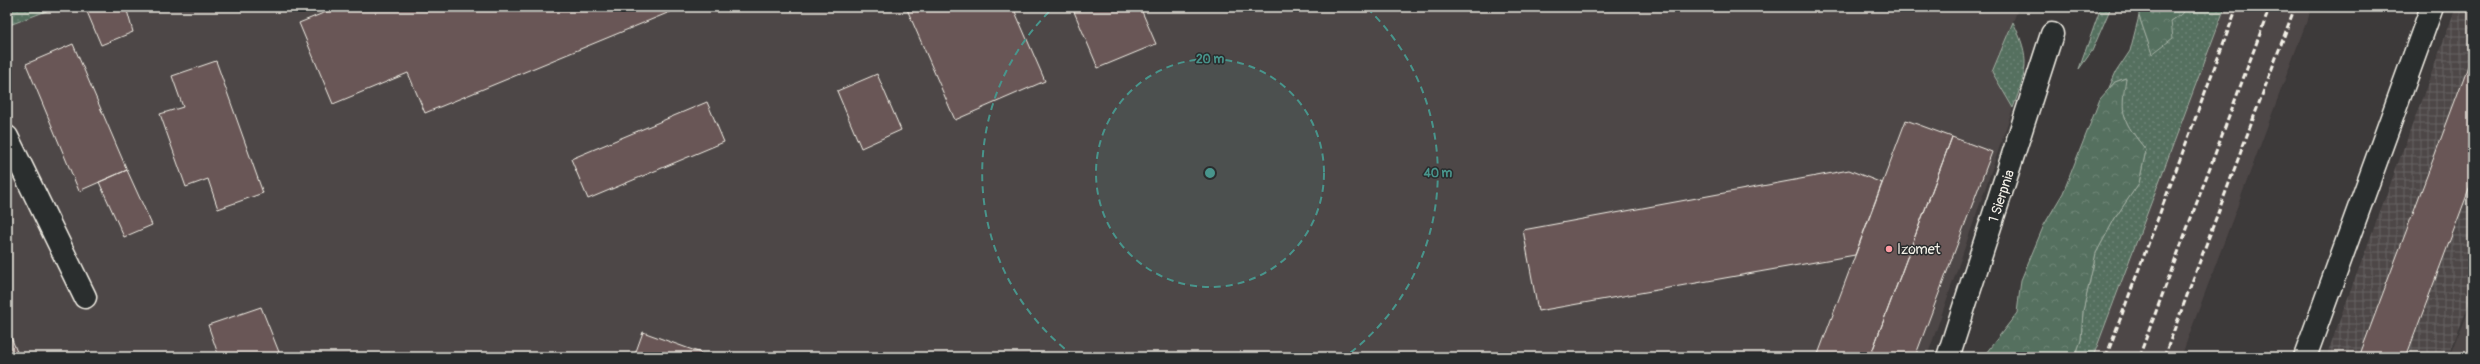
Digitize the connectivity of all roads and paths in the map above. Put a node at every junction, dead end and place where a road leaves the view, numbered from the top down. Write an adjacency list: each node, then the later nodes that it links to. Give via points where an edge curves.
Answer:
1 (2432, 7): 6 (lane)
2 (2052, 34): 5 (lane, 1 Sierpnia)
3 (7, 136): 4 (lane)
4 (85, 297)
5 (1948, 357)
6 (2305, 357)

